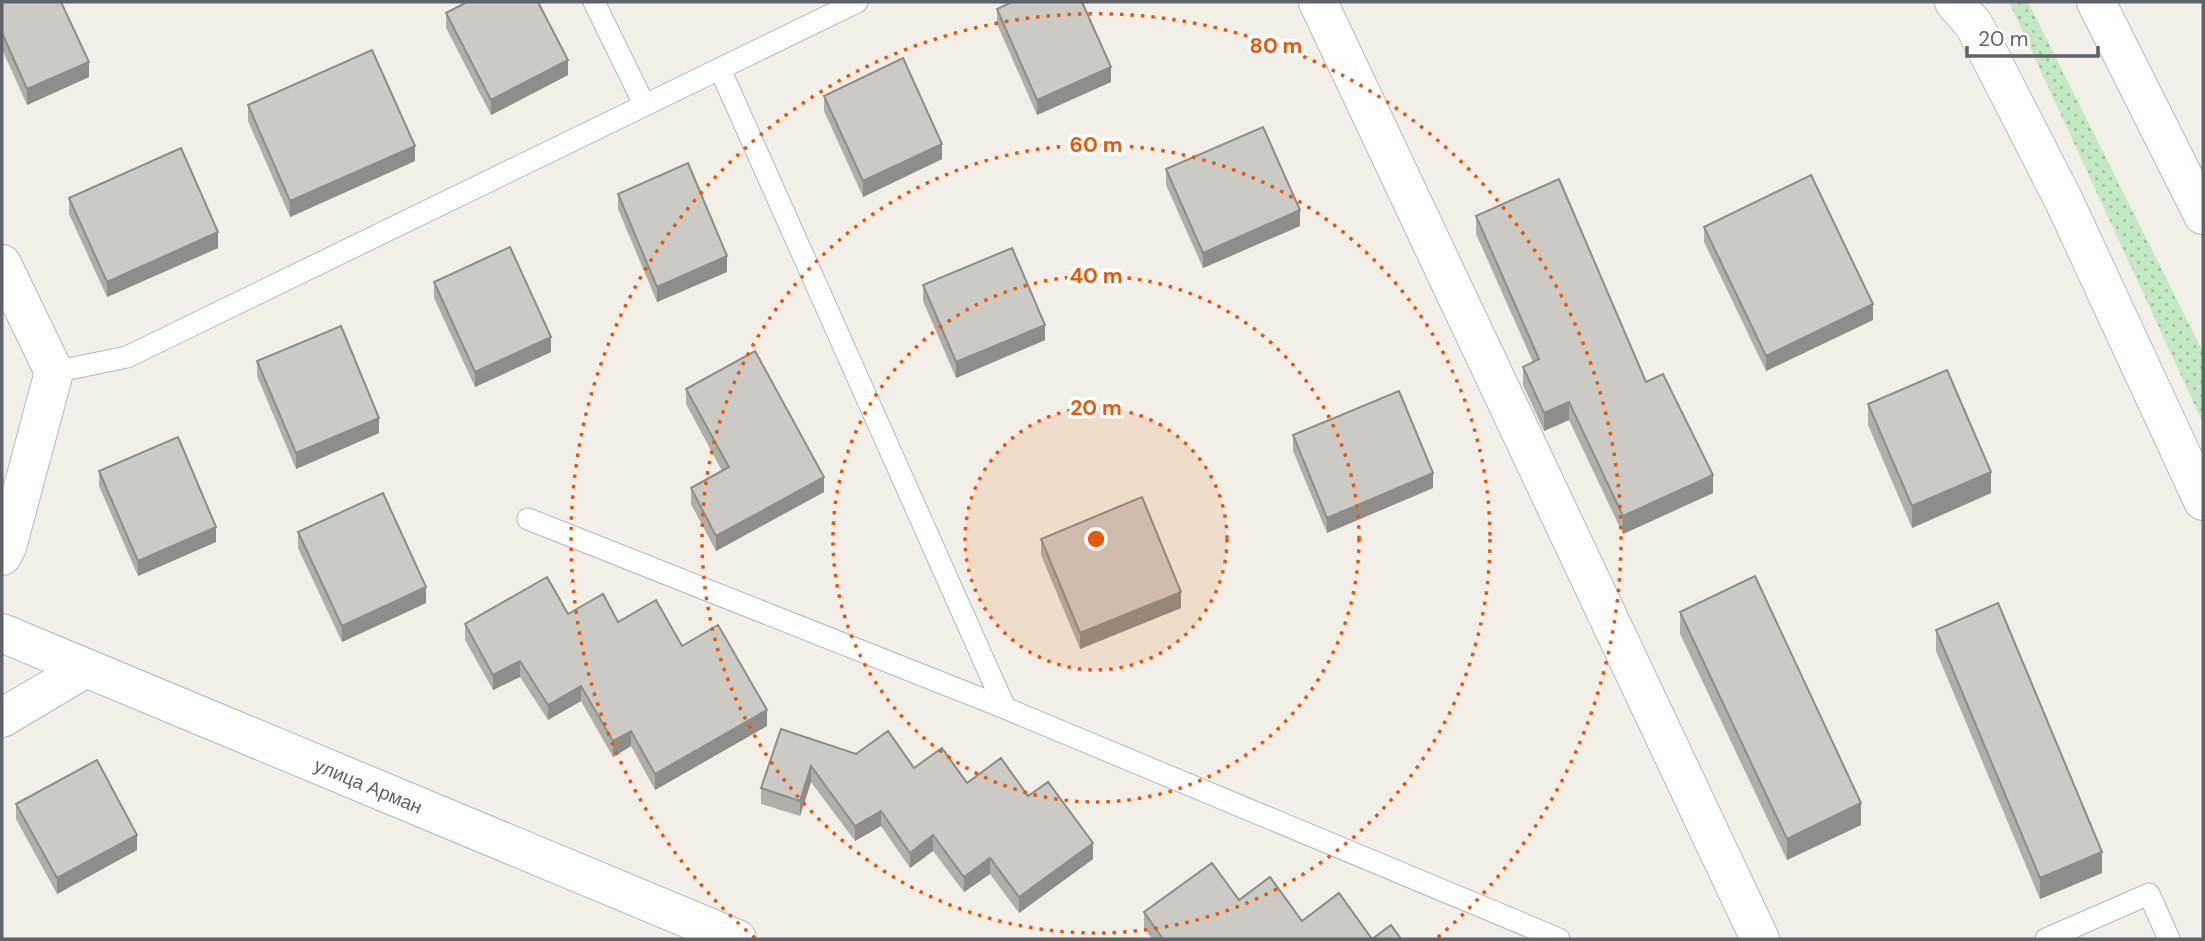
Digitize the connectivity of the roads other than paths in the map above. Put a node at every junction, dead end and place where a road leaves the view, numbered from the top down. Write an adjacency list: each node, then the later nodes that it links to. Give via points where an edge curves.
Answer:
1 (594, 2): 7 (lane)
2 (858, 2): 6 (lane)
3 (1318, 2): 20 (street)
4 (1954, 2): 11 (street, via 1974,24 2064,201)
5 (2096, 2): 8 (street)
6 (720, 69): 7 (lane); 16 (lane)
7 (644, 104): 10 (lane, via 127,357)
8 (2203, 215)
9 (2, 264): 10 (street)
10 (54, 372): 13 (street)
11 (2203, 501)
12 (528, 519): 16 (lane)
13 (2, 556)
14 (2, 632): 15 (street, улица Арман)
15 (86, 668): 17 (street); 18 (street, улица Арман)
16 (1005, 708): 19 (lane)
17 (2, 718)
18 (737, 939)
19 (1559, 939)
20 (1760, 939)
21 (2046, 939): 22 (lane, via 2148,894)
22 (2169, 939)

